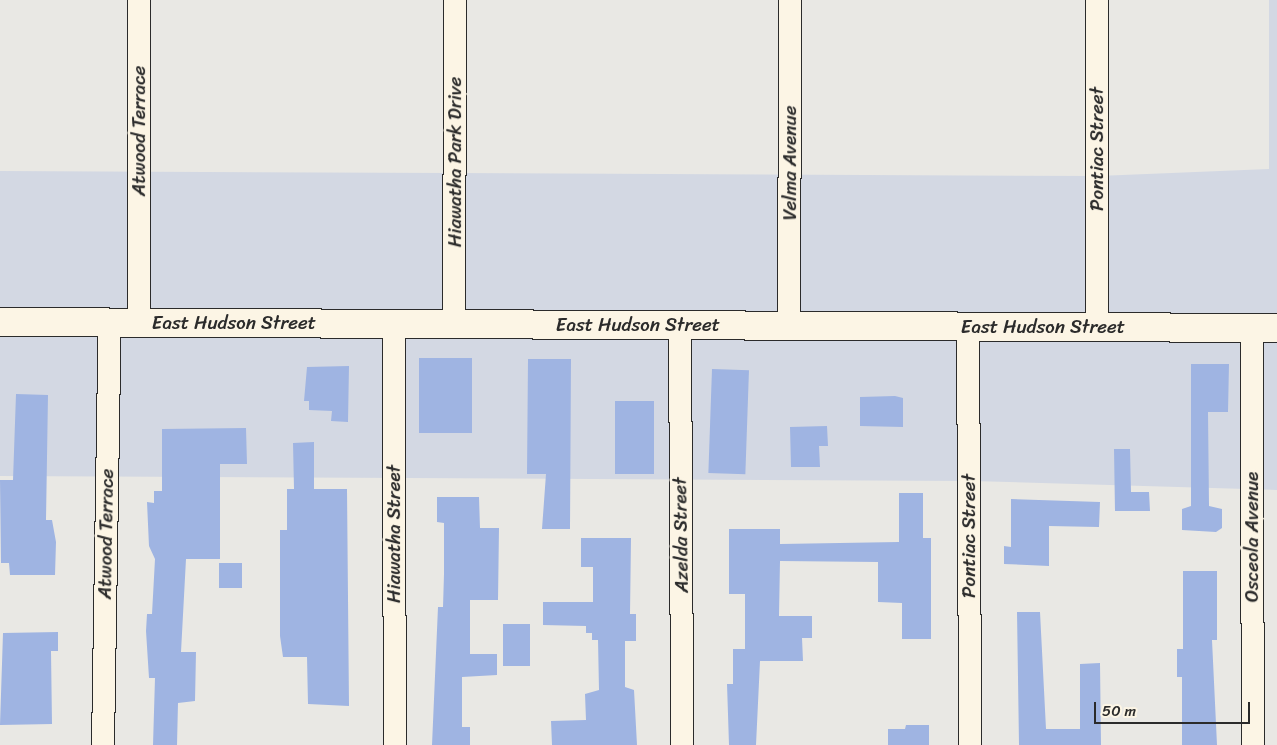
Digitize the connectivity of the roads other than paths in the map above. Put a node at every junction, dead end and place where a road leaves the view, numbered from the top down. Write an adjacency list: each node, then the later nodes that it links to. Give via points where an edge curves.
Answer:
1 (139, 0): 7 (street, Atwood Terrace)
2 (455, 0): 9 (street, Hiawatha Park Drive)
3 (790, 0): 11 (street, Velma Avenue)
4 (1097, 0): 13 (street, Pontiac Street)
5 (0, 322): 6 (main road, East Hudson Street)
6 (110, 322): 7 (main road, East Hudson Street); 15 (street, Atwood Terrace)
7 (139, 322): 8 (main road, East Hudson Street)
8 (394, 324): 9 (main road, East Hudson Street); 16 (street, Hiawatha Street)
9 (454, 324): 10 (main road, East Hudson Street)
10 (680, 326): 11 (main road, East Hudson Street); 17 (street, Azelda Street)
11 (789, 326): 12 (main road, East Hudson Street)
12 (968, 327): 13 (main road, East Hudson Street); 18 (street, Pontiac Street)
13 (1097, 328): 14 (main road, East Hudson Street)
14 (1264, 328): 19 (street, Osceola Avenue)
15 (103, 745)
16 (395, 745)
17 (682, 745)
18 (970, 745)
19 (1253, 745)

